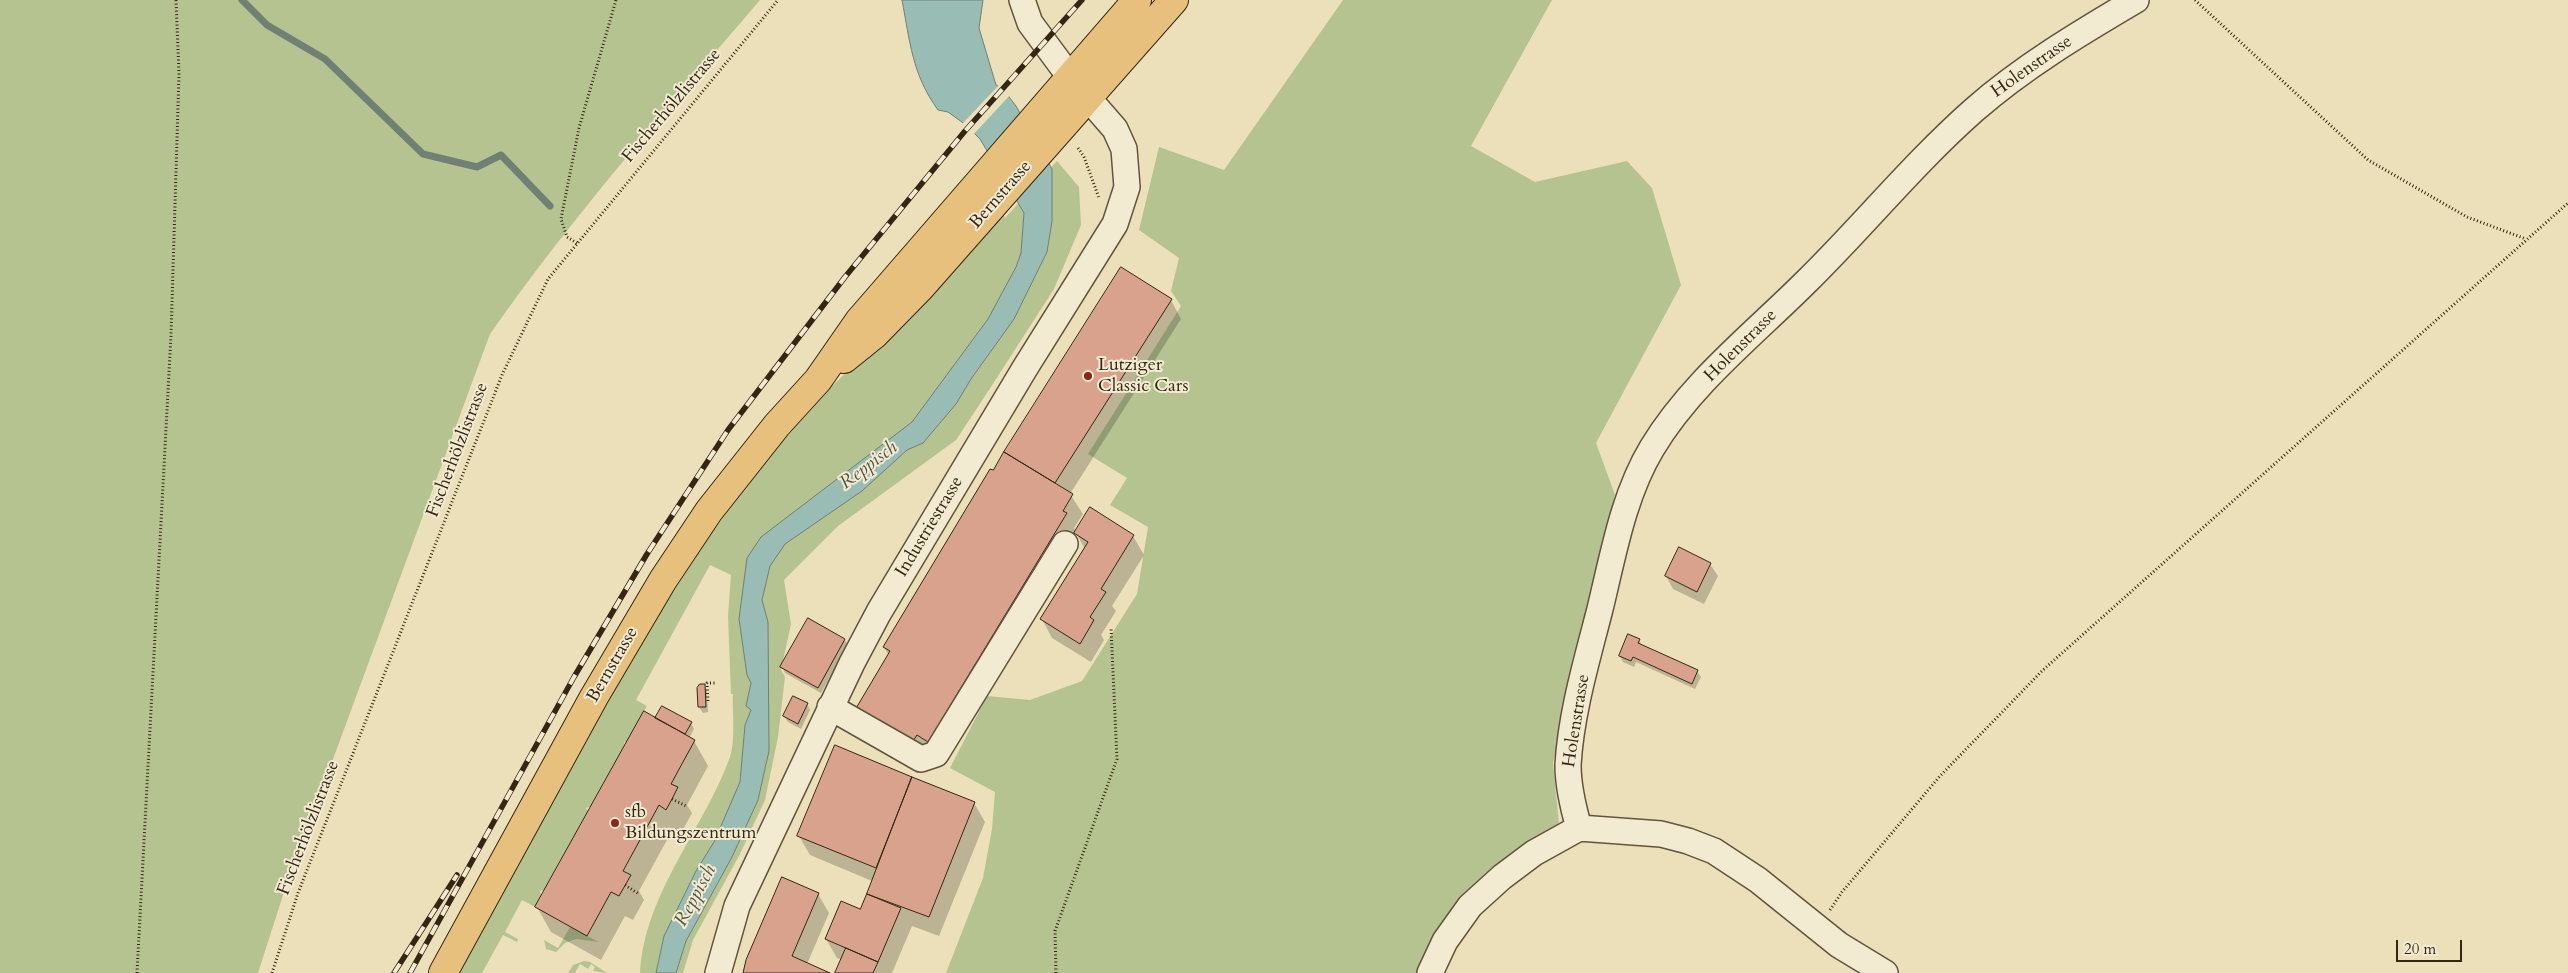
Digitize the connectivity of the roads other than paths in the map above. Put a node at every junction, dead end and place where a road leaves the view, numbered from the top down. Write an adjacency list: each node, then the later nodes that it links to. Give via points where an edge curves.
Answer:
1 (1022, 0): 5 (street, via 1030,23)
2 (1136, 0): 5 (main road, Bernstrasse)
3 (1174, 0): 6 (main road, Bernstrasse)
4 (2136, 0): 10 (street, Holenstrasse, via 2033,64 1972,112 1722,364 1663,431 1644,463 1626,508 1572,731 1568,780)
5 (1070, 77): 6 (main road); 7 (main road, Bernstrasse, via 1033,119)
6 (1088, 98): 7 (main road, Bernstrasse, via 1047,143); 9 (street, Industriestrasse, via 1112,124 1124,150 1127,187 1116,224 1025,368 879,612)
7 (990, 189): 11 (main road, Bernstrasse, via 859,321 818,380 747,461 709,511 662,580 594,697)
8 (1065, 544): 9 (street, via 936,754 921,759)
9 (830, 707): 12 (street, Industriestrasse, via 737,906)
10 (1579, 828): 13 (street, via 1528,858 1470,906 1445,941); 14 (street, via 1661,834 1701,845 1739,866 1818,930)
11 (444, 973)
12 (718, 973)
13 (1430, 973)
14 (1885, 973)

